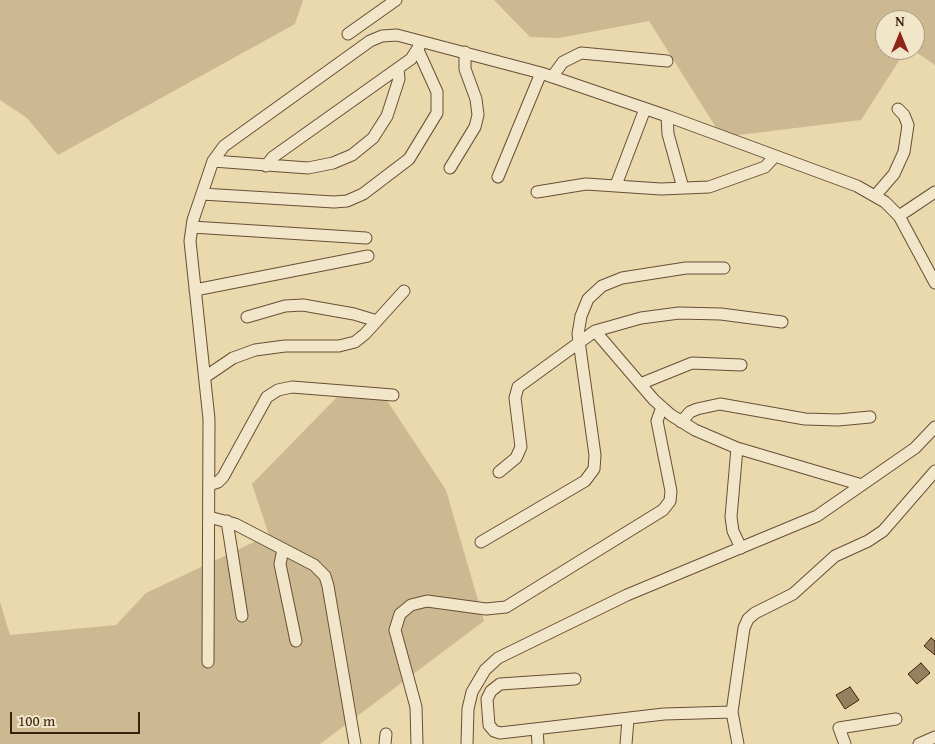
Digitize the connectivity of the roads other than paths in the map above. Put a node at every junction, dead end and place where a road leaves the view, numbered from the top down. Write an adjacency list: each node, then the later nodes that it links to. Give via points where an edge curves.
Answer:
1 (396, 0): 2 (street)
2 (369, 18): 3 (street); 4 (street)
3 (348, 34)
4 (376, 38): 5 (street, via 397,35); 14 (street, via 229,141)
5 (420, 46): 6 (street); 8 (street, via 412,59); 22 (street, via 437,92 437,113 409,159 363,194 334,202)
6 (465, 52): 9 (street); 16 (street, via 464,64 478,115 476,127)
7 (667, 61): 9 (street, via 580,53)
8 (398, 69): 15 (street, via 273,157); 15 (street, via 399,79 387,116 373,138 360,150 324,166)
9 (547, 75): 10 (street); 17 (street)
10 (645, 108): 12 (street); 18 (street)
11 (898, 109): 23 (street, via 908,125 904,152 894,174)
12 (667, 116): 13 (street); 19 (street, via 668,134)
13 (775, 156): 19 (street, via 765,167 721,184); 23 (street, via 857,186)
14 (213, 161): 15 (street); 22 (street)
15 (266, 166)
16 (450, 168)
17 (498, 177)
18 (616, 185): 19 (street); 20 (street, via 581,185)
19 (683, 188)
20 (537, 192)
21 (935, 192): 24 (street)
22 (202, 194): 25 (street)
23 (875, 196): 24 (street)
24 (899, 216): 29 (street)
25 (192, 227): 26 (street); 30 (street, via 190,241)
26 (366, 238)
27 (368, 256): 30 (street)
28 (724, 268): 36 (street, via 675,269 608,283 588,299 581,316)
29 (935, 283)
30 (195, 290): 38 (street)
31 (404, 291): 33 (street)
32 (248, 317): 33 (street, via 285,306 303,305 354,314)
33 (377, 322): 38 (street, via 350,344 255,350 233,358)
34 (782, 322): 35 (street, via 721,314 679,313 641,318)
35 (595, 331): 36 (street); 39 (street)
36 (579, 342): 47 (street, via 518,387 514,398 521,447 516,458); 52 (street, via 595,455 592,473 585,481)
37 (740, 365): 39 (street, via 692,363)
38 (205, 377): 48 (street)
39 (640, 384): 41 (street)
40 (393, 395): 48 (street, via 292,387 278,390 267,397 223,477)
41 (662, 407): 43 (street); 65 (street, via 657,421 671,490 670,500 663,510 506,607 486,610 427,601 400,614 395,630 416,707)
42 (870, 417): 43 (street, via 805,419 720,404 697,408)
43 (681, 422): 45 (street)
44 (935, 427): 49 (street, via 915,448)
45 (737, 448): 49 (street); 53 (street, via 731,517 733,532)
46 (935, 471): 59 (street, via 883,531 835,556 793,594 748,619)
47 (499, 472)
48 (209, 485): 50 (street)
49 (862, 485): 53 (street, via 817,516)
50 (209, 517): 51 (street); 57 (street)
51 (227, 521): 54 (street); 55 (street)
52 (481, 542)
53 (741, 548): 66 (street, via 627,595 498,658 480,676 472,692)
54 (283, 549): 56 (street, via 280,564); 64 (street, via 314,565 327,581)
55 (242, 616)
56 (296, 642)
57 (208, 662)
58 (575, 679): 62 (street, via 496,686 487,699 491,728 500,733)
59 (732, 712): 61 (street, via 664,714); 69 (street)
60 (896, 719): 70 (street, via 839,728)
61 (628, 720): 62 (street); 68 (street)
62 (537, 729): 67 (street)
63 (935, 737): 71 (street)
64 (355, 744)
65 (417, 744)
66 (467, 744)
67 (538, 744)
68 (626, 744)
69 (738, 744)
70 (845, 744)
71 (919, 744)

